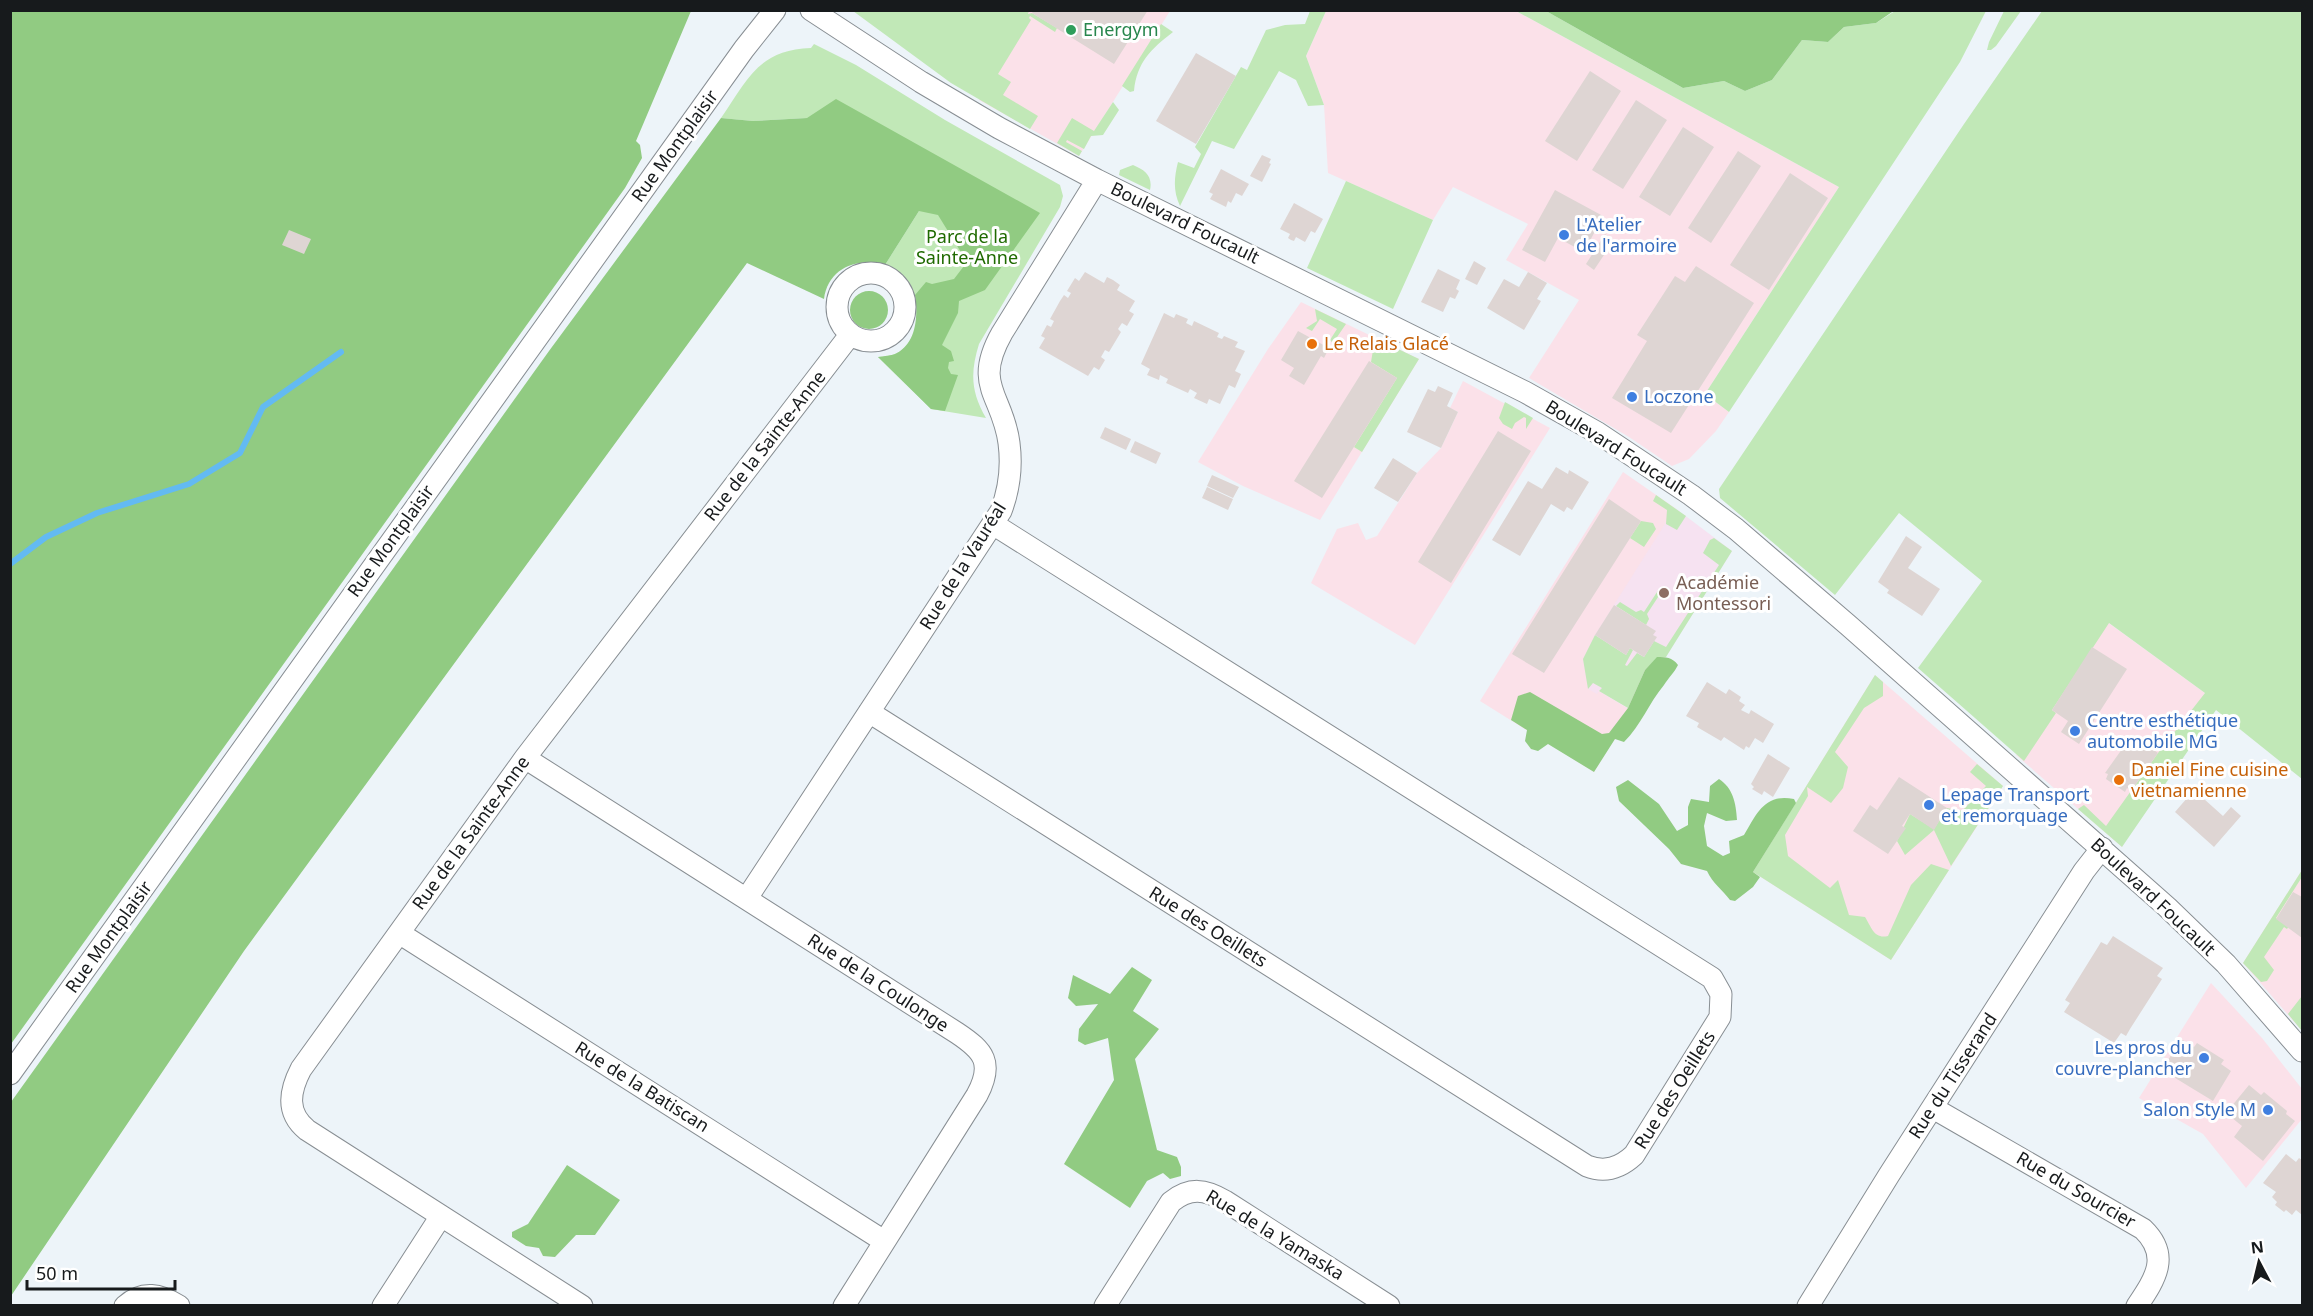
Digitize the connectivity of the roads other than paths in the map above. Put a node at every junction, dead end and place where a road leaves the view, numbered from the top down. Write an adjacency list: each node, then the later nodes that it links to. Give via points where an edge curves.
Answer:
1 (775, 10): 12 (street, Rue Montplaisir)
2 (811, 10): 3 (street, Boulevard Foucault, via 954,102)
3 (1096, 180): 5 (street, Rue de la Vauréal, via 991,356 991,393 1009,442 1010,461 1005,500); 8 (street, Boulevard Foucault, via 1476,367 1631,454 1691,495 1766,555)
4 (850, 335): 7 (street, Rue de la Sainte-Anne)
5 (993, 524): 6 (street, Rue de la Vauréal); 6 (street, Rue des Oeillets, via 1712,978 1721,994 1720,1017 1634,1155 1613,1169 1587,1166)
6 (869, 712): 9 (street, Rue de la Vauréal)
7 (525, 758): 9 (street, Rue de la Coulonge); 10 (street, Rue de la Sainte-Anne)
8 (2102, 848): 11 (street, Boulevard Foucault, via 2226,964); 13 (street, Rue du Tisserand)
9 (747, 898): 15 (street, Rue de la Coulonge, via 963,1037 984,1056 986,1075 977,1095)
10 (399, 933): 14 (street, Rue de la Sainte-Anne, via 301,1069 290,1102 298,1123 307,1130); 15 (street, Rue de la Batiscan)
11 (2302, 1052)
12 (10, 1074)
13 (1933, 1108): 16 (street, Rue du Tisserand); 24 (street, Rue du Sourcier, via 2143,1229 2155,1245 2158,1268)
14 (441, 1216): 19 (street); 20 (street, Rue de la Sainte-Anne)
15 (884, 1241): 21 (street, Rue de la Coulonge)
16 (1817, 1303)
17 (125, 1305): 18 (street, via 146,1294)
18 (179, 1305)
19 (383, 1305)
20 (582, 1305)
21 (844, 1305)
22 (1105, 1305): 23 (street, Rue de la Yamaska, via 1171,1202 1188,1191 1203,1190)
23 (1389, 1305)
24 (2137, 1305)

